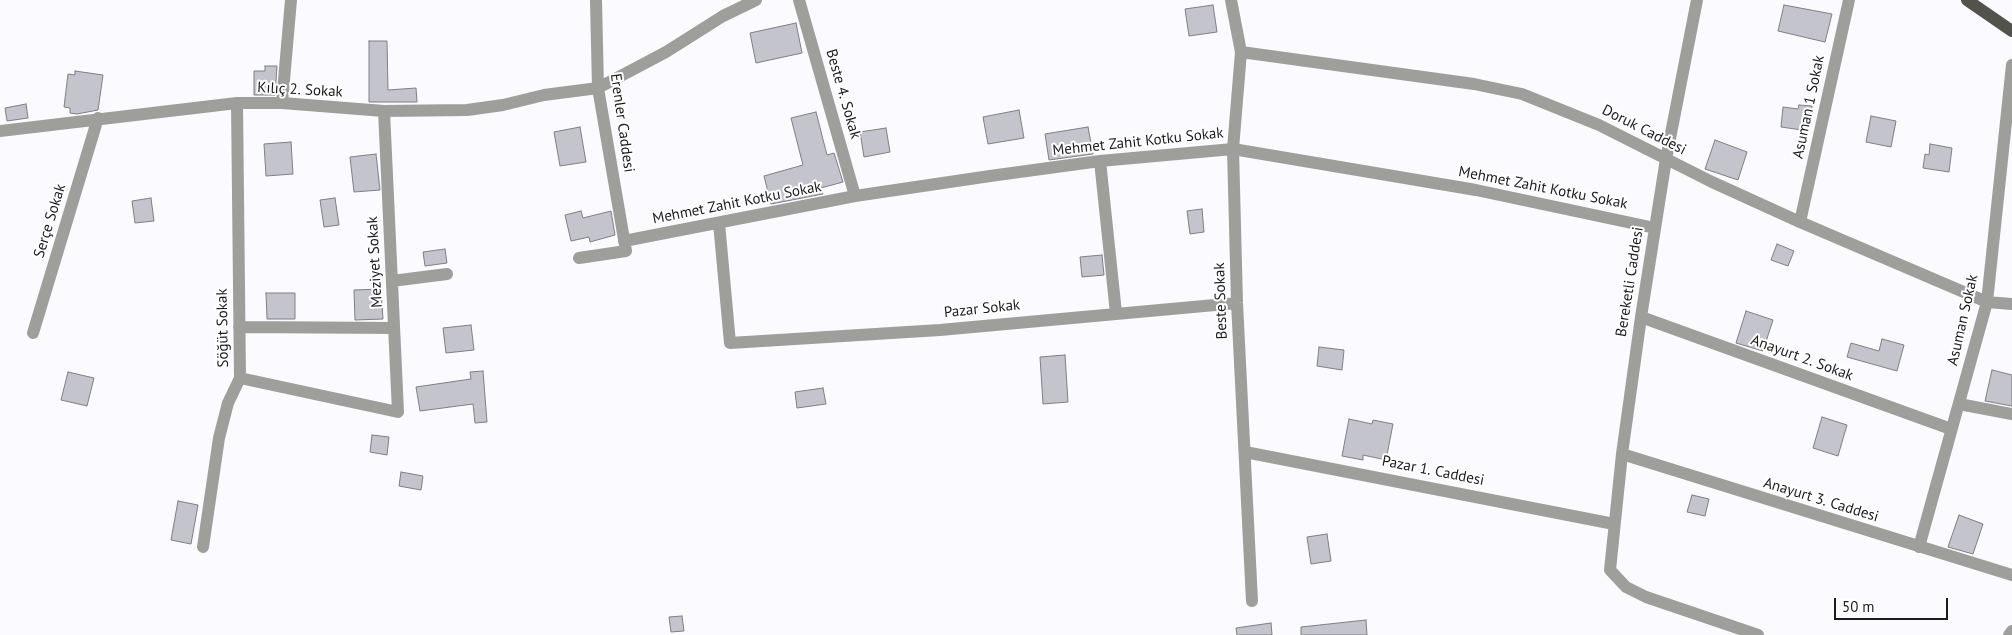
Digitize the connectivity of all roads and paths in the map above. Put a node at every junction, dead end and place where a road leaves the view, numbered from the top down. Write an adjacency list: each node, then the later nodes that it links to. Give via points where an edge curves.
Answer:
1 (291, 0): 13 (street)
2 (596, 0): 12 (street, Erenler Caddesi)
3 (756, 0): 12 (street, via 722,16 666,52)
4 (799, 0): 21 (street, Beste 4. Sokak)
5 (1231, 0): 10 (street, Beste Sokak)
6 (1697, 0): 19 (street, Bereketli Caddesi)
7 (1849, 0): 22 (street, Asuman 1 Sokak)
8 (1967, 0): 9 (main road)
9 (2012, 31)
10 (1241, 52): 18 (street, Beste Sokak); 19 (street, Doruk Caddesi, via 1474,84 1522,94 1599,125)
11 (2012, 64): 29 (street, Asuman Sokak)
12 (598, 88): 15 (street, Kılıç 2. Sokak, via 468,110); 25 (street, Erenler Caddesi)
13 (282, 102): 14 (street, Kılıç 2. Sokak); 15 (street, Kılıç 2. Sokak)
14 (236, 103): 16 (street, Kılıç 2. Sokak); 34 (street, Söğüt Sokak)
15 (384, 111): 28 (street, Meziyet Sokak)
16 (98, 118): 17 (street, Kılıç 2. Sokak); 36 (street, Serçe Sokak)
17 (0, 131)
18 (1233, 149): 20 (street, Mehmet Zahit Kotku Sokak); 24 (street, Mehmet Zahit Kotku Sokak, via 1476,190); 30 (street, Beste Sokak)
19 (1666, 159): 22 (street, Doruk Caddesi); 24 (street, Bereketli Caddesi)
20 (1100, 161): 21 (street, Mehmet Zahit Kotku Sokak); 32 (street)
21 (855, 196): 23 (street, Mehmet Zahit Kotku Sokak)
22 (1800, 222): 29 (street, Doruk Caddesi)
23 (719, 223): 25 (street, Mehmet Zahit Kotku Sokak); 32 (street, Pazar Sokak, via 730,343 940,330)
24 (1655, 228): 33 (street, Bereketli Caddesi)
25 (625, 246): 26 (street, Mehmet Zahit Kotku Sokak)
26 (579, 258)
27 (447, 274): 28 (street)
28 (392, 281): 35 (street, Meziyet Sokak)
29 (1987, 302): 31 (street, Doruk Caddesi); 38 (street, Asuman Sokak)
30 (1237, 303): 32 (street, Pazar Sokak); 41 (street, Beste Sokak)
31 (2012, 304)
32 (1116, 312)
33 (1641, 317): 40 (street, Anayurt 2. Sokak); 42 (street, Bereketli Caddesi)
34 (239, 327): 35 (street); 37 (street, Söğüt Sokak)
35 (394, 328): 37 (street, Meziyet Sokak, via 398,412)
36 (33, 333)
37 (240, 378): 44 (street, Söğüt Sokak, via 228,404 219,438)
38 (1959, 404): 39 (street); 40 (street, Asuman Sokak)
39 (2012, 414)
40 (1951, 429): 45 (street, Asuman Sokak)
41 (1245, 452): 43 (street, Pazar 1. Caddesi); 47 (street, Beste Sokak)
42 (1622, 454): 43 (street, Bereketli Caddesi); 45 (street, Anayurt 3. Caddesi)
43 (1614, 524): 49 (street, Bereketli Caddesi, via 1610,570 1626,587 1646,597)
44 (203, 546)
45 (1919, 547): 46 (street, Anayurt 3. Caddesi)
46 (2012, 575)
47 (1252, 601)
48 (2012, 631): 50 (street)
49 (1758, 635)
50 (2009, 635)

